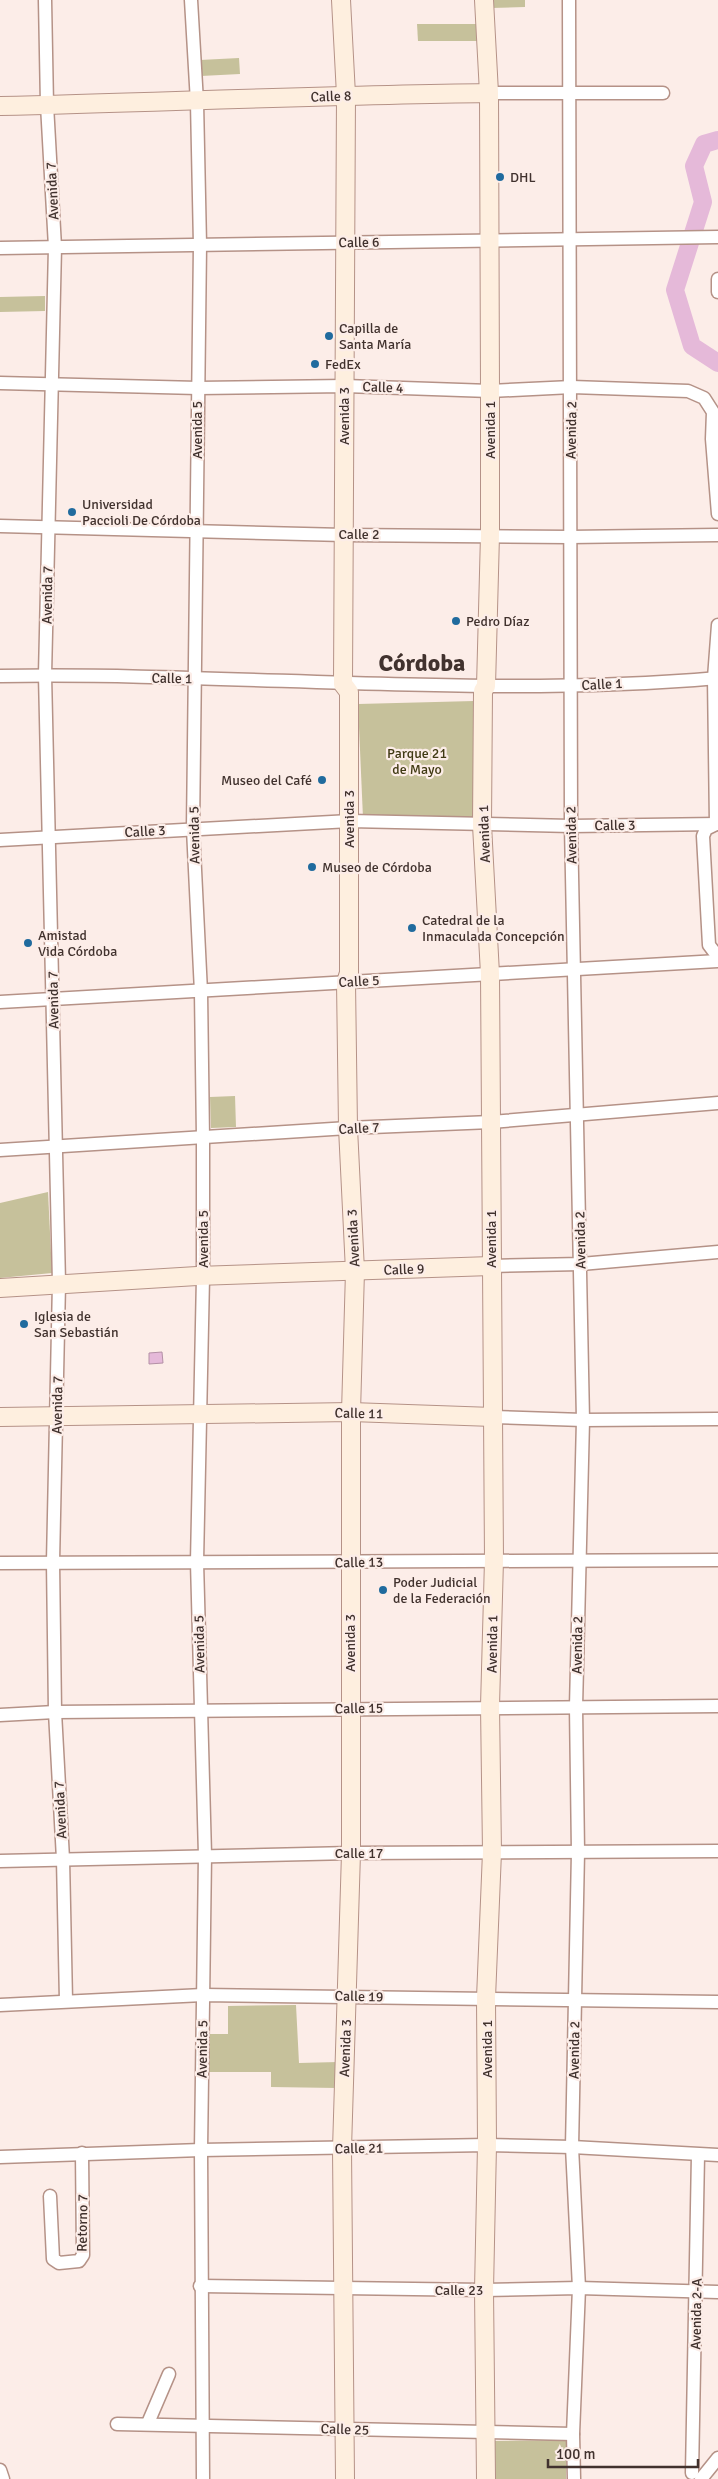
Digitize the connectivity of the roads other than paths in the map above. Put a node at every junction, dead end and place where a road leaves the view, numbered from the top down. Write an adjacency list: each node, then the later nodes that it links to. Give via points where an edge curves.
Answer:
1 (46, 0): 11 (street, Avenida 7)
2 (191, 0): 10 (street, Avenida 5)
3 (341, 0): 9 (main road, Avenida 3)
4 (484, 0): 7 (main road, Avenida 1)
5 (569, 0): 6 (street, Avenida 2)
6 (570, 92): 7 (street, Calle 8); 8 (street, Calle 8); 14 (street, Avenida 2)
7 (488, 93): 9 (main road, Calle 8); 15 (main road, Avenida 1)
8 (662, 93)
9 (346, 95): 10 (main road, Calle 8); 16 (main road, Avenida 3)
10 (197, 102): 11 (main road, Calle 8); 17 (street, Avenida 5)
11 (47, 105): 12 (main road, Calle 8); 18 (street, Avenida 7)
12 (0, 106)
13 (718, 237): 14 (street, Calle 6)
14 (578, 238): 15 (street, Calle 6); 25 (street, Avenida 2)
15 (488, 240): 16 (street, Calle 6); 27 (main road, Avenida 1)
16 (344, 243): 17 (street, Calle 6); 24 (main road, Avenida 3)
17 (200, 245): 18 (street, Calle 6); 26 (street, Avenida 5)
18 (55, 246): 19 (street, Calle 6); 23 (street, Avenida 7)
19 (0, 248)
20 (718, 279): 21 (street)
21 (718, 292)
22 (0, 383): 23 (street, Calle 4)
23 (53, 383): 26 (street, Calle 4); 31 (street, Avenida 7)
24 (345, 386): 26 (street, Calle 4); 27 (street, Calle 4); 33 (main road, Avenida 3)
25 (572, 386): 27 (street, Calle 4); 28 (street, Calle 4, via 688,391 704,398 713,412); 36 (street, Avenida 2)
26 (198, 388): 32 (street, Avenida 5)
27 (490, 391): 34 (main road, Avenida 1)
28 (715, 439): 29 (street)
29 (718, 514)
30 (0, 526): 31 (street, Calle 2)
31 (49, 526): 32 (street, Calle 2); 38 (street, Avenida 7)
32 (197, 530): 33 (street, Calle 2); 40 (street, Avenida 5)
33 (344, 535): 34 (street, Calle 2); 42 (main road, Avenida 3)
34 (490, 535): 36 (street, Calle 2); 44 (main road, Avenida 1)
35 (718, 535): 36 (street, Calle 2)
36 (569, 537): 43 (street, Avenida 2)
37 (718, 625): 41 (street)
38 (45, 675): 39 (street, Calle 1); 40 (street, Calle 1); 50 (street, Avenida 7)
39 (0, 676)
40 (194, 678): 42 (street, Calle 1); 49 (street, Avenida 5)
41 (716, 678): 43 (street, Calle 1); 46 (street)
42 (343, 684): 44 (street, Calle 1); 45 (main road, Avenida 3, via 349,692)
43 (570, 685): 44 (street, Calle 1); 48 (street, Avenida 2)
44 (486, 686): 47 (main road, Avenida 1, via 483,691)
45 (350, 821): 47 (street, Calle 3); 49 (street, Calle 3); 55 (main road, Avenida 3, via 349,973)
46 (717, 824): 48 (street, Calle 3); 52 (street, via 706,830 703,836 709,945)
47 (482, 825): 48 (street, Calle 3); 54 (main road, Avenida 1)
48 (571, 826): 53 (street, Avenida 2)
49 (193, 829): 50 (street, Calle 3); 56 (street, Avenida 5)
50 (48, 837): 51 (street, Calle 3); 57 (street, Avenida 7)
51 (0, 840)
52 (718, 959): 53 (street, Calle 5)
53 (573, 970): 54 (street, Calle 5); 60 (street, Avenida 2)
54 (490, 974): 55 (street, Calle 5); 61 (main road, Avenida 1)
55 (346, 982): 56 (street, Calle 5); 62 (main road, Avenida 3)
56 (201, 992): 57 (street, Calle 5); 63 (street, Avenida 5)
57 (54, 1000): 58 (street, Calle 5); 64 (street, Avenida 7)
58 (0, 1002)
59 (718, 1103): 60 (street, Calle 7)
60 (577, 1116): 61 (street, Calle 7); 67 (street, Avenida 2)
61 (491, 1122): 62 (street, Calle 7); 68 (main road, Avenida 1)
62 (348, 1128): 63 (street, Calle 7); 69 (main road, Avenida 3)
63 (202, 1138): 64 (street, Calle 7); 70 (street, Avenida 5)
64 (56, 1147): 65 (street, Calle 7); 71 (street, Avenida 7)
65 (0, 1150)
66 (718, 1252): 67 (street, Calle 9)
67 (581, 1264): 68 (street, Calle 9); 79 (street, Avenida 2)
68 (491, 1266): 69 (main road, Calle 9); 77 (main road, Avenida 1)
69 (355, 1271): 70 (main road, Calle 9); 73 (main road, Avenida 3)
70 (203, 1277): 71 (main road, Calle 9); 74 (street, Avenida 5)
71 (59, 1284): 72 (main road, Calle 9); 76 (street, Avenida 7)
72 (0, 1288)
73 (351, 1412): 74 (main road, Calle 11); 77 (main road, Calle 11); 85 (main road, Avenida 3)
74 (200, 1415): 76 (main road, Calle 11); 84 (street, Avenida 5)
75 (0, 1417): 76 (main road, Calle 11)
76 (57, 1417): 83 (street, Avenida 7)
77 (493, 1417): 79 (street, Calle 11); 80 (main road, Avenida 1)
78 (718, 1419): 79 (street, Calle 11)
79 (582, 1420): 81 (street, Avenida 2)
80 (494, 1560): 81 (street, Calle 13); 85 (street, Calle 13); 87 (main road, Avenida 1)
81 (578, 1560): 82 (street, Calle 13); 89 (street, Avenida 2)
82 (718, 1560)
83 (53, 1562): 84 (street, Calle 13); 86 (street, Calle 13); 92 (street, Avenida 7)
84 (197, 1562): 85 (street, Calle 13); 91 (street, Avenida 5)
85 (351, 1562): 90 (main road, Avenida 3)
86 (0, 1563)
87 (490, 1706): 89 (street, Calle 15); 90 (street, Calle 15); 95 (main road, Avenida 1)
88 (718, 1706): 89 (street, Calle 15)
89 (576, 1707): 96 (street, Avenida 2)
90 (350, 1708): 91 (street, Calle 15); 97 (main road, Avenida 3)
91 (201, 1711): 92 (street, Calle 15); 98 (street, Avenida 5)
92 (55, 1712): 93 (street, Calle 15); 99 (street, Avenida 7)
93 (0, 1715)
94 (718, 1850): 96 (street, Calle 17)
95 (492, 1852): 96 (street, Calle 17); 97 (street, Calle 17); 103 (main road, Avenida 1)
96 (578, 1852): 104 (street, Avenida 2)
97 (351, 1853): 98 (street, Calle 17); 102 (main road, Avenida 3)
98 (205, 1855): 99 (street, Calle 17); 101 (street, Avenida 5)
99 (63, 1859): 100 (street, Calle 17); 105 (street, Avenida 7)
100 (0, 1860)
101 (203, 1995): 102 (street, Calle 19); 105 (street, Calle 19); 111 (street, Avenida 5)
102 (346, 1996): 103 (street, Calle 19); 110 (main road, Avenida 3)
103 (486, 1998): 104 (street, Calle 19); 108 (main road, Avenida 1)
104 (575, 1999): 106 (street, Calle 19); 109 (street, Avenida 2)
105 (66, 2001): 107 (street, Calle 19)
106 (718, 2002)
107 (0, 2005)
108 (487, 2145): 109 (street, Calle 21); 110 (street, Calle 21); 120 (main road, Avenida 1)
109 (572, 2147): 113 (street, Calle 21); 118 (street, Avenida 2)
110 (342, 2149): 111 (street, Calle 21); 119 (main road, Avenida 3)
111 (201, 2150): 112 (street, Calle 21); 117 (street, Avenida 5)
112 (82, 2153): 115 (street, Calle 21); 116 (street, Retorno 7, via 83,2255 79,2261 58,2263 52,2259)
113 (698, 2155): 114 (street, Calle 21); 122 (street, Avenida 2-A)
114 (718, 2155)
115 (0, 2157)
116 (50, 2196)
117 (200, 2286): 119 (street, Calle 23); 126 (street, Avenida 5)
118 (579, 2288): 120 (street, Calle 23); 122 (street, Calle 23); 129 (street, Avenida 2)
119 (342, 2289): 120 (street, Calle 23); 127 (main road, Avenida 3)
120 (484, 2290): 128 (main road, Avenida 1)
121 (718, 2292): 122 (street, Calle 23)
122 (696, 2293): 131 (street, Avenida 2-A)
123 (169, 2374): 125 (street)
124 (118, 2424): 125 (street, Calle 25)
125 (148, 2424): 126 (street, Calle 25)
126 (204, 2425): 127 (street, Calle 25); 132 (street, Avenida 5)
127 (345, 2428): 128 (street, Calle 25); 133 (main road, Avenida 3)
128 (487, 2431): 129 (street, Calle 25); 134 (main road, Avenida 1)
129 (572, 2434): 135 (street, Avenida 2)
130 (718, 2458): 131 (street)
131 (696, 2476)
132 (203, 2479)
133 (345, 2479)
134 (486, 2479)
135 (574, 2479)

